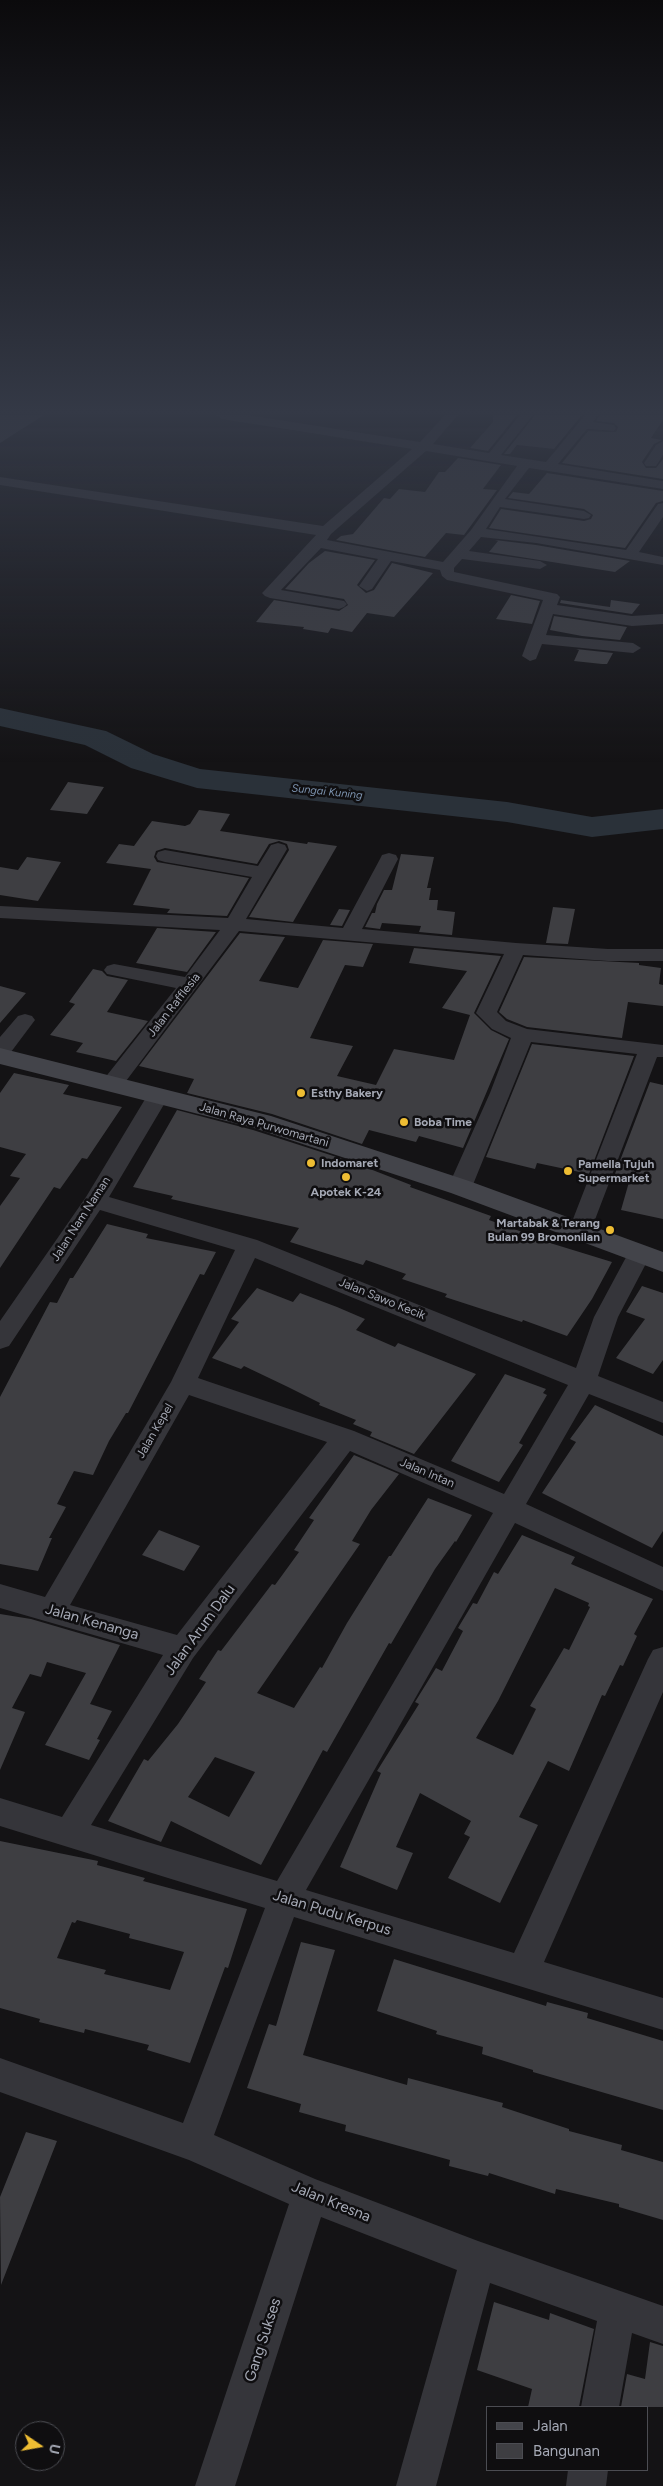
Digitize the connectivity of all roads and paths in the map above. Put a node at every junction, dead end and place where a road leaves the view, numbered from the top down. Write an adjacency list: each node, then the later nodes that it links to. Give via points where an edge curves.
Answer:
1 (306, 531): 5 (street)
2 (329, 531): 5 (street)
3 (645, 531): 7 (street)
4 (477, 532): 6 (street); 7 (street)
5 (322, 537): 8 (street); 13 (street, via 270,593)
6 (460, 554): 10 (street); 11 (street)
7 (630, 555): 9 (street)
8 (386, 557): 11 (street); 12 (street)
9 (663, 560)
10 (540, 565)
11 (447, 567): 14 (street, via 447,573 452,577 552,596)
12 (367, 586)
13 (339, 604)
14 (550, 609): 15 (street, via 632,621); 16 (street)
15 (663, 619)
16 (538, 639): 17 (street); 18 (street)
17 (632, 648)
18 (530, 656)
19 (278, 849): 22 (street, Jalan Rafflesia)
20 (165, 856): 22 (street)
21 (389, 859): 25 (street)
22 (264, 872): 24 (street, Jalan Rafflesia)
23 (0, 912): 24 (street)
24 (234, 924): 25 (street); 29 (street, Jalan Rafflesia)
25 (350, 933): 26 (street)
26 (516, 949): 27 (street); 31 (street, via 486,1013 499,1025)
27 (663, 955)
28 (114, 970): 29 (street)
29 (189, 984): 35 (street, Jalan Rafflesia)
30 (25, 1020): 32 (street)
31 (522, 1035): 33 (street); 37 (street)
32 (0, 1051)
33 (656, 1051): 39 (street)
34 (0, 1056): 35 (street, Jalan Raya Purwomartani)
35 (112, 1084): 36 (street, Jalan Raya Purwomartani)
36 (158, 1096): 37 (street, Jalan Raya Purwomartani, via 262,1122); 38 (street, Jalan Nam Naman)
37 (460, 1187): 39 (street, Jalan Raya Purwomartani)
38 (95, 1201): 40 (street, Jalan Sawo Kecik); 43 (street, Jalan Nam Naman)
39 (580, 1232): 41 (street, Jalan Raya Purwomartani)
40 (249, 1246): 44 (street, Jalan Sawo Kecik); 45 (street, Jalan Kepel)
41 (639, 1254): 42 (street, Jalan Raya Purwomartani); 44 (street, via 606,1317)
42 (663, 1262)
43 (0, 1340)
44 (584, 1380): 46 (street, Jalan Sawo Kecik); 48 (street)
45 (183, 1383): 47 (street, Jalan Intan); 51 (street, Jalan Kepel)
46 (663, 1413)
47 (345, 1438): 48 (street, Jalan Intan); 52 (street, Jalan Arum Dalu)
48 (509, 1508): 49 (street, Jalan Intan); 56 (street)
49 (663, 1580)
50 (0, 1596): 51 (street, Jalan Kenanga)
51 (52, 1611): 52 (street, Jalan Kenanga)
52 (183, 1649): 55 (street, Jalan Arum Dalu)
53 (663, 1659): 57 (street)
54 (0, 1812): 55 (street, Jalan Pudu Kerpus)
55 (69, 1833): 56 (street, Jalan Pudu Kerpus)
56 (284, 1898): 57 (street, Jalan Pudu Kerpus); 60 (street)
57 (523, 1971): 58 (street, Jalan Pudu Kerpus)
58 (663, 2014)
59 (0, 2075): 60 (street, Jalan Kresna)
60 (193, 2144): 61 (street, Jalan Kresna)
61 (310, 2195): 62 (street, Jalan Kresna); 67 (street, Gang Sukses)
62 (478, 2260): 63 (street, Jalan Kresna); 68 (street)
63 (618, 2308): 64 (street, Jalan Kresna); 65 (street)
64 (663, 2325)
65 (600, 2406)
66 (588, 2471): 69 (street)
67 (215, 2486)
68 (416, 2486)
69 (586, 2486)

